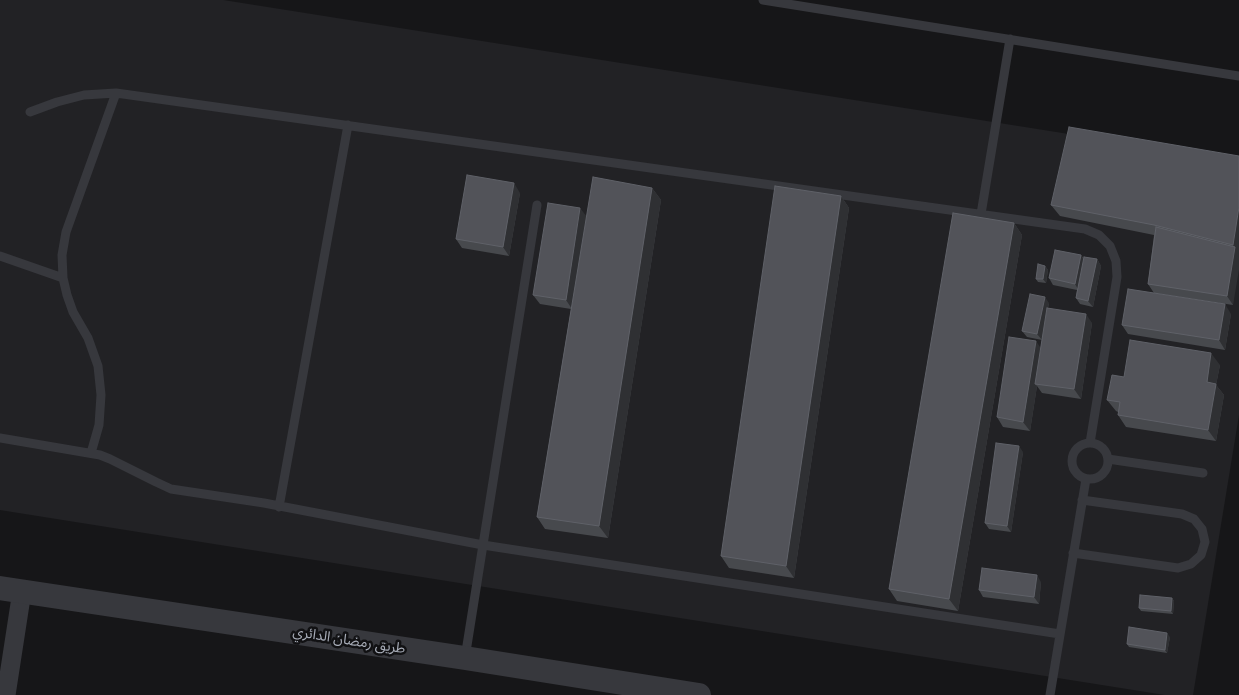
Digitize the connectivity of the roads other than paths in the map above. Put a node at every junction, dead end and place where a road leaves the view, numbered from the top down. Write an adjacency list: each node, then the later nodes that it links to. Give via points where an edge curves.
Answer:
1 (763, 0): 2 (lane)
2 (803, 3): 3 (lane)
3 (1010, 39): 4 (lane); 9 (lane)
4 (1239, 76)
5 (116, 93): 6 (lane, via 84,95); 7 (lane); 11 (lane, via 66,232)
6 (30, 112)
7 (348, 125): 9 (lane); 19 (lane)
8 (537, 205): 20 (lane)
9 (982, 214): 13 (lane, via 1085,229 1099,235 1110,246 1116,261 1117,277)
10 (0, 256): 11 (lane)
11 (62, 278): 14 (lane, via 98,366 101,395 99,425)
12 (0, 438): 14 (lane)
13 (1090, 443): 15 (lane, via 1105,450); 17 (lane, via 1078,448 1072,459 1075,472)
14 (91, 453): 19 (lane, via 171,488)
15 (1108, 459): 16 (lane); 17 (lane, via 1105,472 1099,477)
16 (1204, 473)
17 (1086, 479): 18 (lane)
18 (1082, 500): 21 (lane); 21 (lane, via 1182,514 1194,519 1202,529 1205,542 1201,555 1191,564 1178,568)
19 (279, 507): 20 (lane)
20 (483, 545): 23 (lane); 24 (lane)
21 (1073, 553): 23 (lane)
22 (11, 589): 24 (street, طريق رمضان الدائري); 25 (street)
23 (1060, 634): 27 (lane)
24 (465, 658): 26 (street, طريق رمضان الدائري)
25 (6, 695)
26 (698, 695)
27 (1050, 695)

